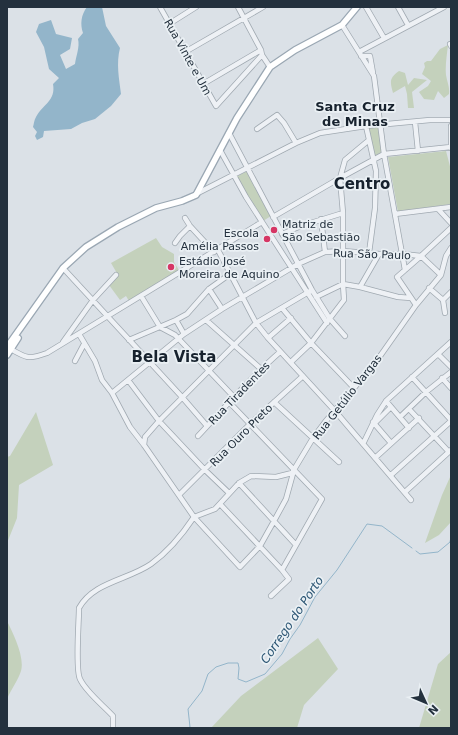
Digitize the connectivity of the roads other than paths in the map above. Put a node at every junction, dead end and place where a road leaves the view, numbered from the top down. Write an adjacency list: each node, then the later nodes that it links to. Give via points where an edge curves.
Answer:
1 (160, 7): 10 (street, Rua Vinte e Um)
2 (196, 7): 10 (street)
3 (238, 7): 9 (street)
4 (263, 7): 9 (street)
5 (357, 7): 11 (main road)
6 (366, 7): 13 (street)
7 (398, 7): 12 (street)
8 (444, 7): 12 (street)
9 (244, 18): 14 (street); 15 (street)
10 (169, 24): 15 (street, Rua Vinte e Um)
11 (342, 25): 16 (street); 18 (main road)
12 (408, 25): 13 (street)
13 (384, 38): 16 (street)
14 (261, 50): 17 (street); 19 (street)
15 (185, 52): 19 (street, Rua Vinte e Um)
16 (360, 54): 22 (street, via 374,76)
17 (262, 55): 18 (street); 19 (street, Rua Vinte e Um, via 216,106)
18 (270, 66): 26 (main road)
19 (203, 84)
20 (451, 120): 21 (street)
21 (415, 122): 22 (street); 32 (street)
22 (381, 125): 23 (street); 33 (street)
23 (366, 126): 28 (street); 29 (street, via 320,133)
24 (451, 126): 27 (street)
25 (257, 128): 29 (street, via 277,115)
26 (229, 133): 31 (main road); 35 (street)
27 (451, 135): 30 (street)
28 (369, 140): 34 (street); 37 (street, via 345,160)
29 (296, 143): 35 (street)
30 (451, 147): 32 (street)
31 (220, 150): 36 (street); 38 (main road)
32 (418, 151): 33 (street)
33 (384, 154): 34 (street); 42 (street)
34 (374, 159): 37 (street); 58 (street, via 376,194)
35 (247, 168): 36 (street); 43 (street)
36 (234, 175): 38 (street); 46 (street)
37 (340, 178): 41 (street); 43 (street)
38 (196, 195): 64 (main road, via 156,208 118,227 86,247)
39 (451, 207): 40 (street)
40 (438, 209): 42 (street); 47 (street)
41 (343, 213): 45 (street); 56 (street)
42 (395, 214): 60 (street)
43 (273, 217): 50 (street)
44 (185, 218): 48 (street)
45 (321, 219): 50 (street); 57 (street)
46 (262, 222): 54 (street); 55 (street)
47 (451, 223)
48 (190, 226): 51 (street); 54 (street)
49 (451, 228): 61 (street)
50 (282, 234): 52 (street)
51 (175, 243)
52 (289, 246): 55 (street); 62 (street)
53 (451, 248): 68 (street, Rua Getúlio Vargas)
54 (216, 251): 66 (street); 76 (street)
55 (280, 251): 63 (street)
56 (343, 251): 57 (street, Rua São Paulo); 58 (street, Rua São Paulo); 69 (street)
57 (325, 252): 62 (street, Rua São Paulo)
58 (369, 253): 59 (street, Rua São Paulo)
59 (380, 254): 60 (street, Rua São Paulo); 70 (street)
60 (403, 254): 61 (street, Rua São Paulo); 65 (street)
61 (421, 256): 65 (street); 68 (street)
62 (298, 264): 63 (street, Rua São Paulo); 73 (street)
63 (291, 268): 75 (street); 77 (street, Rua São Paulo)
64 (64, 269): 80 (street); 105 (main road)
65 (405, 270): 79 (street, via 397,277)
66 (230, 274): 72 (street); 77 (street)
67 (116, 275): 80 (street)
68 (441, 275): 71 (street, Rua Getúlio Vargas)
69 (343, 284): 70 (street); 78 (street); 88 (street, via 344,300)
70 (360, 286): 79 (street, via 398,297)
71 (430, 288): 81 (street); 82 (street, Rua Getúlio Vargas)
72 (209, 289): 84 (street); 89 (street, via 187,314)
73 (312, 290): 75 (street); 78 (street)
74 (451, 292): 81 (street)
75 (306, 293): 83 (street); 92 (street)
76 (141, 296): 86 (street); 93 (street)
77 (243, 297): 84 (street, Rua São Paulo); 91 (street)
78 (316, 297): 88 (street)
79 (411, 298): 82 (street)
80 (93, 300): 86 (street); 102 (street)
81 (443, 300): 85 (street)
82 (416, 305): 119 (street, Rua Getúlio Vargas)
83 (282, 308): 87 (street); 91 (street)
84 (222, 309): 90 (street, Rua São Paulo)
85 (445, 313)
86 (108, 317): 94 (street); 99 (street)
87 (291, 318): 98 (street); 100 (street)
88 (330, 319): 92 (street); 96 (street)
89 (176, 320): 93 (street); 95 (street)
90 (206, 320): 95 (street, Rua São Paulo); 104 (street)
91 (256, 323): 98 (street); 104 (street)
92 (327, 323): 100 (street)
93 (160, 327): 97 (street); 99 (street)
94 (79, 334): 102 (street); 103 (street)
95 (184, 334): 97 (street, Rua São Paulo)
96 (345, 336)
97 (178, 338): 109 (street, Rua São Paulo); 113 (street)
98 (268, 338): 106 (street)
99 (129, 340): 109 (street)
100 (311, 342): 110 (street); 119 (street)
101 (451, 342): 107 (street)
102 (62, 343): 105 (street, via 47,353 32,358)
103 (84, 344): 108 (street); 122 (street, via 95,361 102,380)
104 (235, 345): 112 (street); 113 (street)
105 (8, 350)
106 (280, 352): 110 (street); 112 (street, Rua Tiradentes)
107 (438, 354): 111 (street); 116 (street)
108 (75, 361)
109 (150, 362): 118 (street, Rua São Paulo); 124 (street)
110 (291, 362): 115 (street)
111 (451, 367)
112 (261, 368): 123 (street, Rua Tiradentes)
113 (208, 371): 123 (street); 124 (street)
114 (451, 372): 117 (street)
115 (303, 376): 127 (street, Rua Ouro Preto); 130 (street)
116 (412, 377): 121 (street); 125 (street)
117 (442, 378): 120 (street); 121 (street)
118 (128, 380): 122 (street, Rua São Paulo); 133 (street)
119 (354, 388): 130 (street, Rua Getúlio Vargas)
120 (451, 388)
121 (426, 392): 129 (street); 134 (street)
122 (112, 393): 144 (street, via 130,427)
123 (233, 396): 126 (street, Rua Tiradentes)
124 (182, 397): 133 (street); 137 (street)
125 (386, 401): 128 (street); 135 (street)
126 (229, 402): 136 (street); 137 (street, Rua Tiradentes)
127 (274, 402): 136 (street, Rua Ouro Preto); 141 (street)
128 (391, 407): 131 (street); 135 (street)
129 (409, 409): 131 (street); 132 (street)
130 (335, 411): 141 (street, Rua Getúlio Vargas); 143 (street)
131 (400, 417): 138 (street)
132 (419, 418): 138 (street); 140 (street)
133 (159, 421): 144 (street, via 145,437); 148 (street)
134 (451, 421): 140 (street)
135 (374, 423): 142 (street); 143 (street)
136 (250, 424): 148 (street, Rua Ouro Preto); 149 (street)
137 (207, 426): 139 (street, Rua Tiradentes)
138 (409, 428): 142 (street)
139 (198, 436)
140 (435, 436): 145 (street); 150 (street)
141 (313, 438): 147 (street); 149 (street, Rua Getúlio Vargas)
142 (391, 443): 146 (street)
143 (363, 444): 146 (street)
144 (144, 445): 154 (street)
145 (450, 451): 152 (street)
146 (375, 458): 150 (street)
147 (339, 462)
148 (205, 470): 153 (street); 154 (street, Rua Ouro Preto)
149 (294, 470): 151 (street, via 292,473 276,476 251,476); 158 (street, Rua Getúlio Vargas, via 286,499); 159 (street, via 322,499)
150 (391, 475): 152 (street)
151 (239, 482): 153 (street); 158 (street)
152 (405, 492): 155 (street)
153 (229, 493): 156 (street)
154 (179, 495): 157 (street)
155 (412, 500)
156 (220, 504): 157 (street, via 215,509); 160 (street)
157 (194, 517): 160 (street, Rua Getúlio Vargas, via 240,567); 163 (street, via 173,546 150,565 93,592 84,599 80,608 80,678 113,716)
158 (274, 521): 159 (street); 160 (street, Rua Getúlio Vargas)
159 (296, 545): 161 (street)
160 (260, 546): 161 (street)
161 (282, 570): 162 (street, via 289,579)
162 (272, 596)
163 (113, 728)

